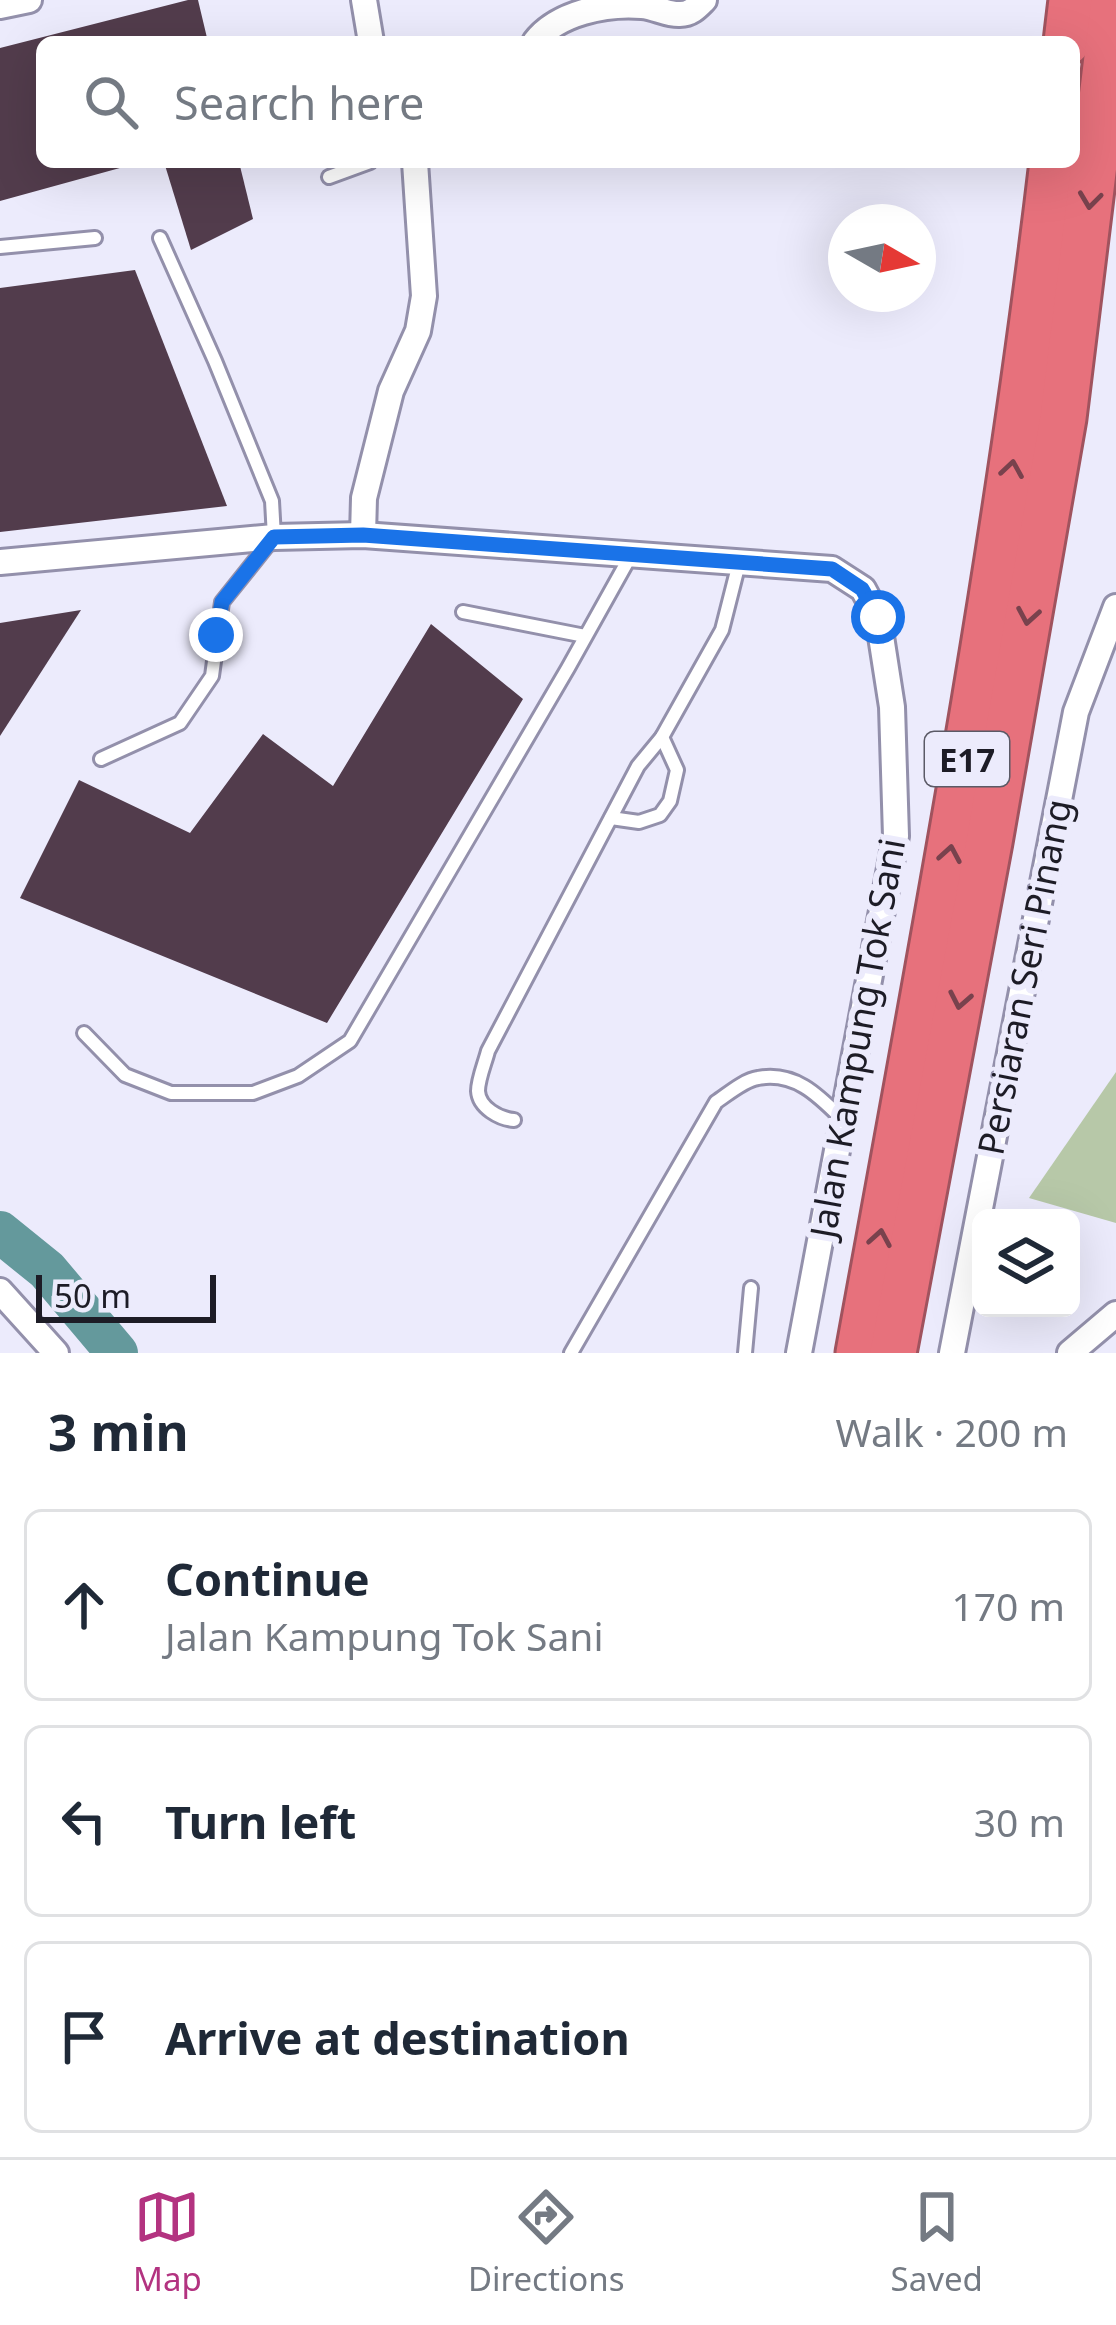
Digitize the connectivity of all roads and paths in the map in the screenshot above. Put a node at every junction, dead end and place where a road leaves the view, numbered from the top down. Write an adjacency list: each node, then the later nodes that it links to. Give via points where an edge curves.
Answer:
1 (28, 0): 6 (street)
2 (364, 0): 7 (street)
3 (704, 0): 8 (street, via 677,15 611,6 558,20)
4 (1072, 0): 9 (highway)
5 (1114, 0): 39 (highway, E17, one-way to 39, via 1063,418)
6 (0, 6)
7 (370, 36)
8 (542, 36)
9 (1068, 36)
10 (353, 168): 13 (lane)
11 (415, 168): 17 (street, via 424,296 391,391 364,498)
12 (1052, 168): 38 (highway, E17, one-way to 12, via 964,777)
13 (328, 177)
14 (95, 238): 16 (lane)
15 (160, 238): 18 (lane, via 272,501)
16 (0, 247)
17 (363, 535): 18 (street, Jalan Kampung Tok Sani); 19 (street, Jalan Kampung Tok Sani)
18 (274, 537): 20 (street, Jalan Kampung Tok Sani); 26 (lane, via 222,602 212,676 180,723)
19 (631, 554): 21 (street, Jalan Kampung Tok Sani); 24 (lane)
20 (0, 562)
21 (739, 563): 25 (lane, via 722,630); 30 (street, Jalan Kampung Tok Sani, via 832,569 862,589 878,617 892,707 896,836)
22 (1116, 608): 40 (street, Persiaran Seri Pinang, via 1076,712)
23 (463, 612): 24 (lane)
24 (585, 637): 28 (lane, via 350,1041 253,1094 171,1094 125,1075)
25 (662, 737): 27 (lane); 27 (lane, via 676,770 670,801 639,822)
26 (101, 759)
27 (611, 818): 29 (lane, via 488,1051 478,1091 484,1106)
28 (84, 1033)
29 (514, 1120)
30 (843, 1120): 35 (lane, via 814,1090 785,1078 755,1078 716,1102); 37 (street, Jalan Kampung Tok Sani)
31 (752, 1288): 36 (lane)
32 (0, 1292): 34 (street)
33 (1116, 1314): 41 (street)
34 (56, 1353)
35 (572, 1353)
36 (745, 1353)
37 (800, 1353)
38 (859, 1353)
39 (893, 1353)
40 (952, 1353)
41 (1070, 1353)

